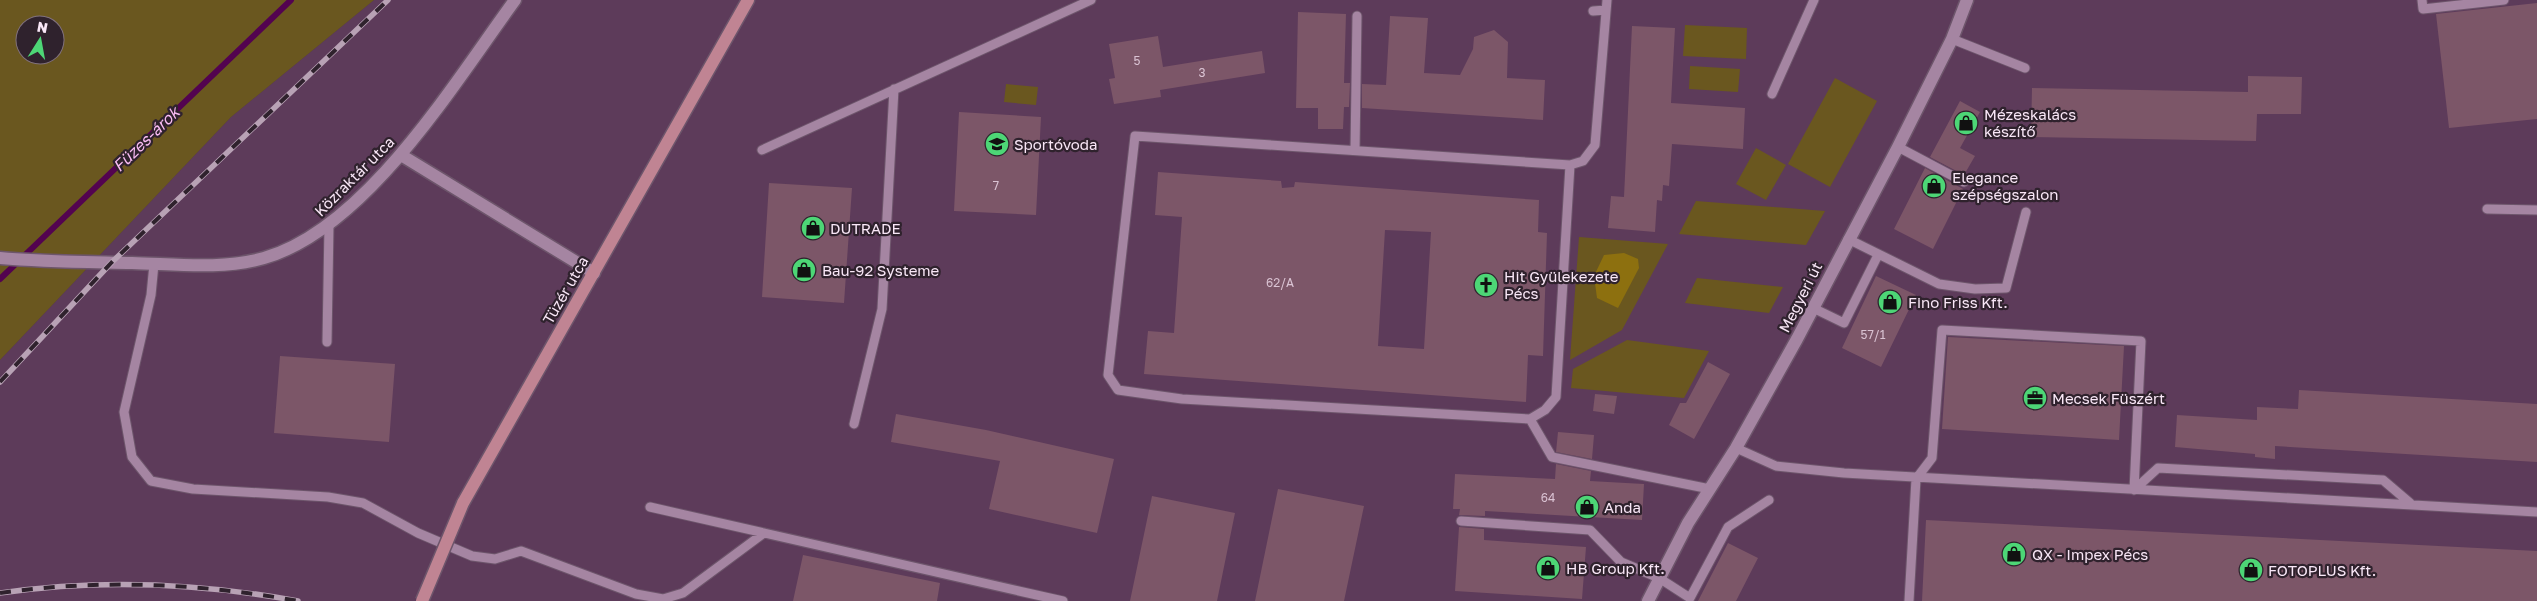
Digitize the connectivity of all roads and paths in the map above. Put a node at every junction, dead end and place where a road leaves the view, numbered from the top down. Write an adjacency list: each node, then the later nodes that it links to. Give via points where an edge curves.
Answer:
1 (515, 0): 19 (street, Közraktár utca)
2 (748, 0): 30 (street, Tüzér utca)
3 (1092, 0): 14 (lane)
4 (1607, 0): 9 (lane)
5 (1814, 0): 15 (lane)
6 (1967, 0): 12 (street, Megyeri út)
7 (2422, 0): 8 (lane, via 2423,9)
8 (2504, 0)
9 (1606, 10): 10 (lane); 20 (lane, via 1595,145 1583,161)
10 (1593, 11)
11 (1357, 16): 18 (lane)
12 (1952, 39): 13 (lane); 16 (street, Megyeri út)
13 (2025, 68)
14 (894, 89): 17 (lane); 34 (lane, via 882,308)
15 (1772, 94)
16 (1898, 147): 21 (lane); 26 (street, Megyeri út)
17 (762, 150)
18 (1355, 150): 20 (lane); 33 (lane, via 1135,136 1108,375 1118,390 1182,398)
19 (401, 155): 25 (street, Közraktár utca); 30 (street)
20 (1570, 165): 33 (lane, via 1556,397 1545,410)
21 (1964, 182)
22 (2487, 208): 23 (lane)
23 (2537, 210)
24 (2026, 212): 27 (lane, via 2006,288 1975,289 1939,284)
25 (329, 225): 29 (street, Közraktár utca, via 311,238 264,258 213,265); 32 (lane)
26 (1848, 239): 27 (lane); 31 (street, Megyeri út)
27 (1878, 255): 31 (lane, via 1844,323)
28 (0, 258): 29 (street, Közraktár utca)
29 (154, 264): 44 (lane, via 151,295 124,412 132,457 151,481 193,490 328,497 364,503 418,533 472,556 494,559 521,551 636,594 663,599 683,593)
30 (594, 272): 46 (street, Tüzér utca, bridge, via 463,503)
31 (1813, 308): 35 (street, Megyeri út)
32 (327, 342)
33 (1530, 419): 37 (lane, via 1552,457)
34 (854, 424)
35 (1736, 448): 36 (lane, via 1776,466); 37 (street, Megyeri út)
36 (1916, 479): 38 (lane); 38 (lane, via 1932,458 1942,330 1952,330 2141,341); 49 (lane)
37 (1710, 489): 45 (street, Megyeri út)
38 (2134, 490): 40 (lane); 40 (lane, via 2158,468 2384,480)
39 (1769, 500): 45 (lane, via 1728,527 1690,598)
40 (2410, 504): 42 (lane)
41 (650, 508): 44 (lane)
42 (2537, 512)
43 (1461, 521): 45 (lane, via 1590,530 1620,562)
44 (764, 533): 47 (lane)
45 (1659, 578): 48 (street, Megyeri út)
46 (422, 601)
47 (1064, 601)
48 (1648, 601)
49 (1909, 601)

